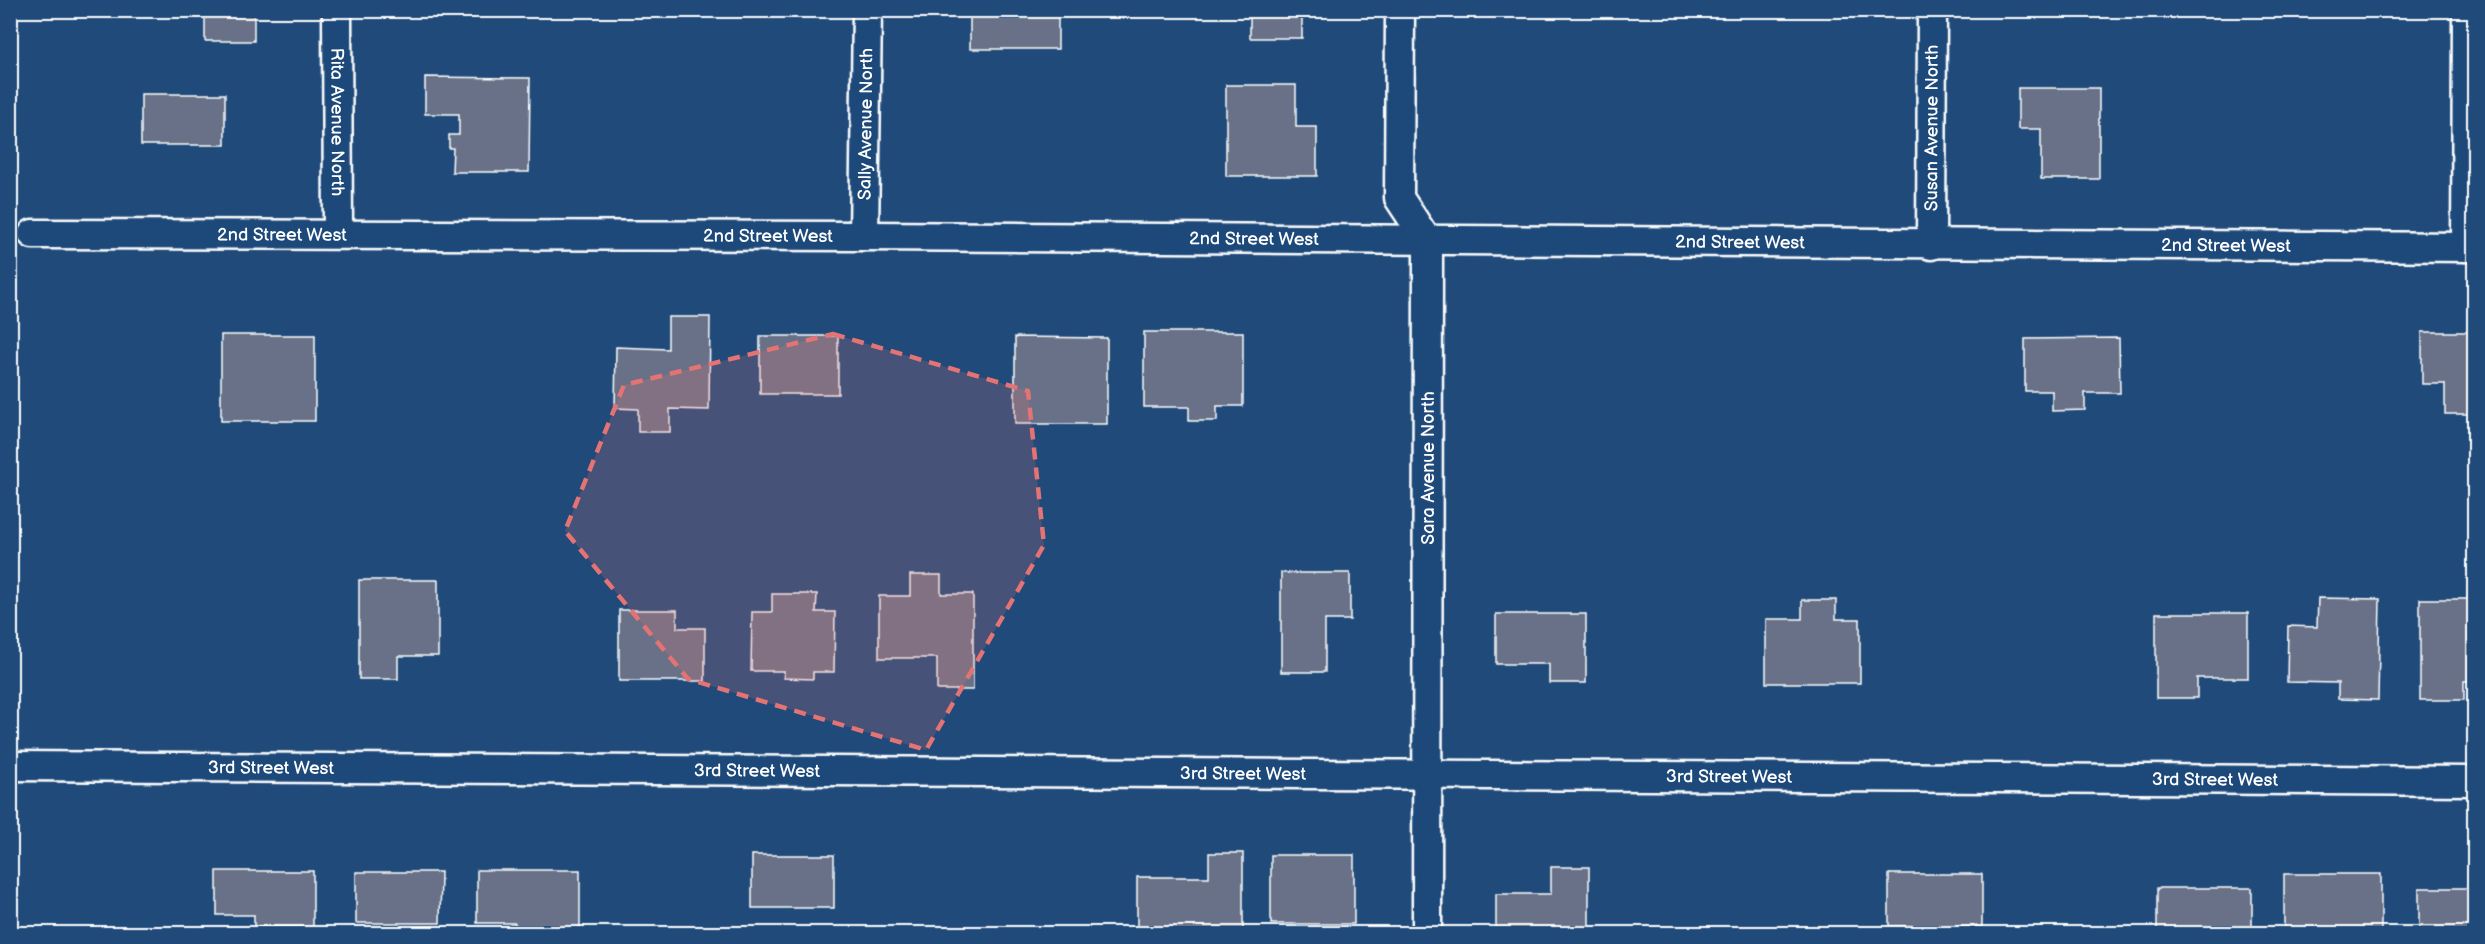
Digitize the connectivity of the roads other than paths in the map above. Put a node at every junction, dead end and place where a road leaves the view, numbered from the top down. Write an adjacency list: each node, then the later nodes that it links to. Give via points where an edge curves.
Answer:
1 (337, 10): 7 (street, Rita Avenue North)
2 (867, 10): 8 (street, Sally Avenue North)
3 (1400, 10): 9 (street, via 1399,198)
4 (1932, 10): 10 (street, Susan Avenue North)
5 (2467, 10): 11 (street)
6 (33, 234): 7 (street, 2nd Street West)
7 (338, 234): 8 (street, 2nd Street West)
8 (864, 236): 9 (street, 2nd Street West)
9 (1428, 242): 10 (street, 2nd Street West); 13 (street, Sara Avenue North)
10 (1931, 245): 11 (street, 2nd Street West)
11 (2470, 247)
12 (10, 766): 13 (street, 3rd Street West)
13 (1428, 776): 14 (street, 3rd Street West); 15 (street, Sara Avenue North)
14 (2475, 781)
15 (1427, 933)

